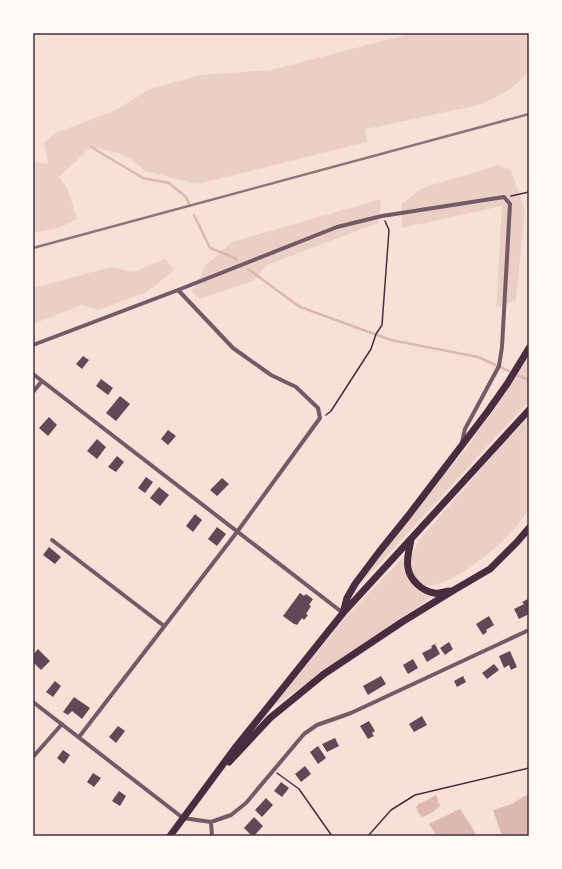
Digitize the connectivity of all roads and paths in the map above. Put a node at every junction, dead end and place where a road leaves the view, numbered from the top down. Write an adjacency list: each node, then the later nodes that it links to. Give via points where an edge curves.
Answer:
1 (529, 192): 2 (path)
2 (504, 197): 3 (street); 12 (street, via 510,204 499,366 465,429)
3 (382, 216): 4 (street, via 337,227); 11 (path, via 390,230 382,325 371,349 331,411)
4 (178, 290): 5 (street); 11 (street, via 233,348 296,388 318,408)
5 (33, 345)
6 (529, 348): 12 (main road)
7 (33, 374): 8 (street)
8 (42, 381): 9 (street); 14 (street)
9 (33, 392)
10 (529, 410): 15 (main road)
11 (320, 418): 14 (street)
12 (461, 447): 18 (main road, via 355,584 347,598)
13 (529, 528): 17 (main road, via 490,569)
14 (237, 532): 18 (street); 19 (street)
15 (411, 539): 17 (main road, via 408,567 413,579 421,587 435,593); 18 (main road)
16 (52, 540): 19 (street)
17 (454, 590): 27 (main road, via 324,674 270,718)
18 (343, 614): 27 (main road)
19 (164, 626): 23 (street)
20 (529, 630): 26 (street, via 351,713 317,725 304,734)
21 (33, 702): 22 (street)
22 (62, 724): 23 (street); 24 (street)
23 (79, 737): 28 (street)
24 (33, 758)
25 (529, 768): 33 (path, via 415,795 391,810)
26 (274, 770): 29 (street, via 246,803 231,815); 32 (path, via 299,789)
27 (209, 783): 28 (main road)
28 (184, 818): 29 (street); 30 (main road)
29 (211, 822): 31 (street)
30 (170, 836)
31 (212, 836)
32 (332, 836)
33 (368, 836)

